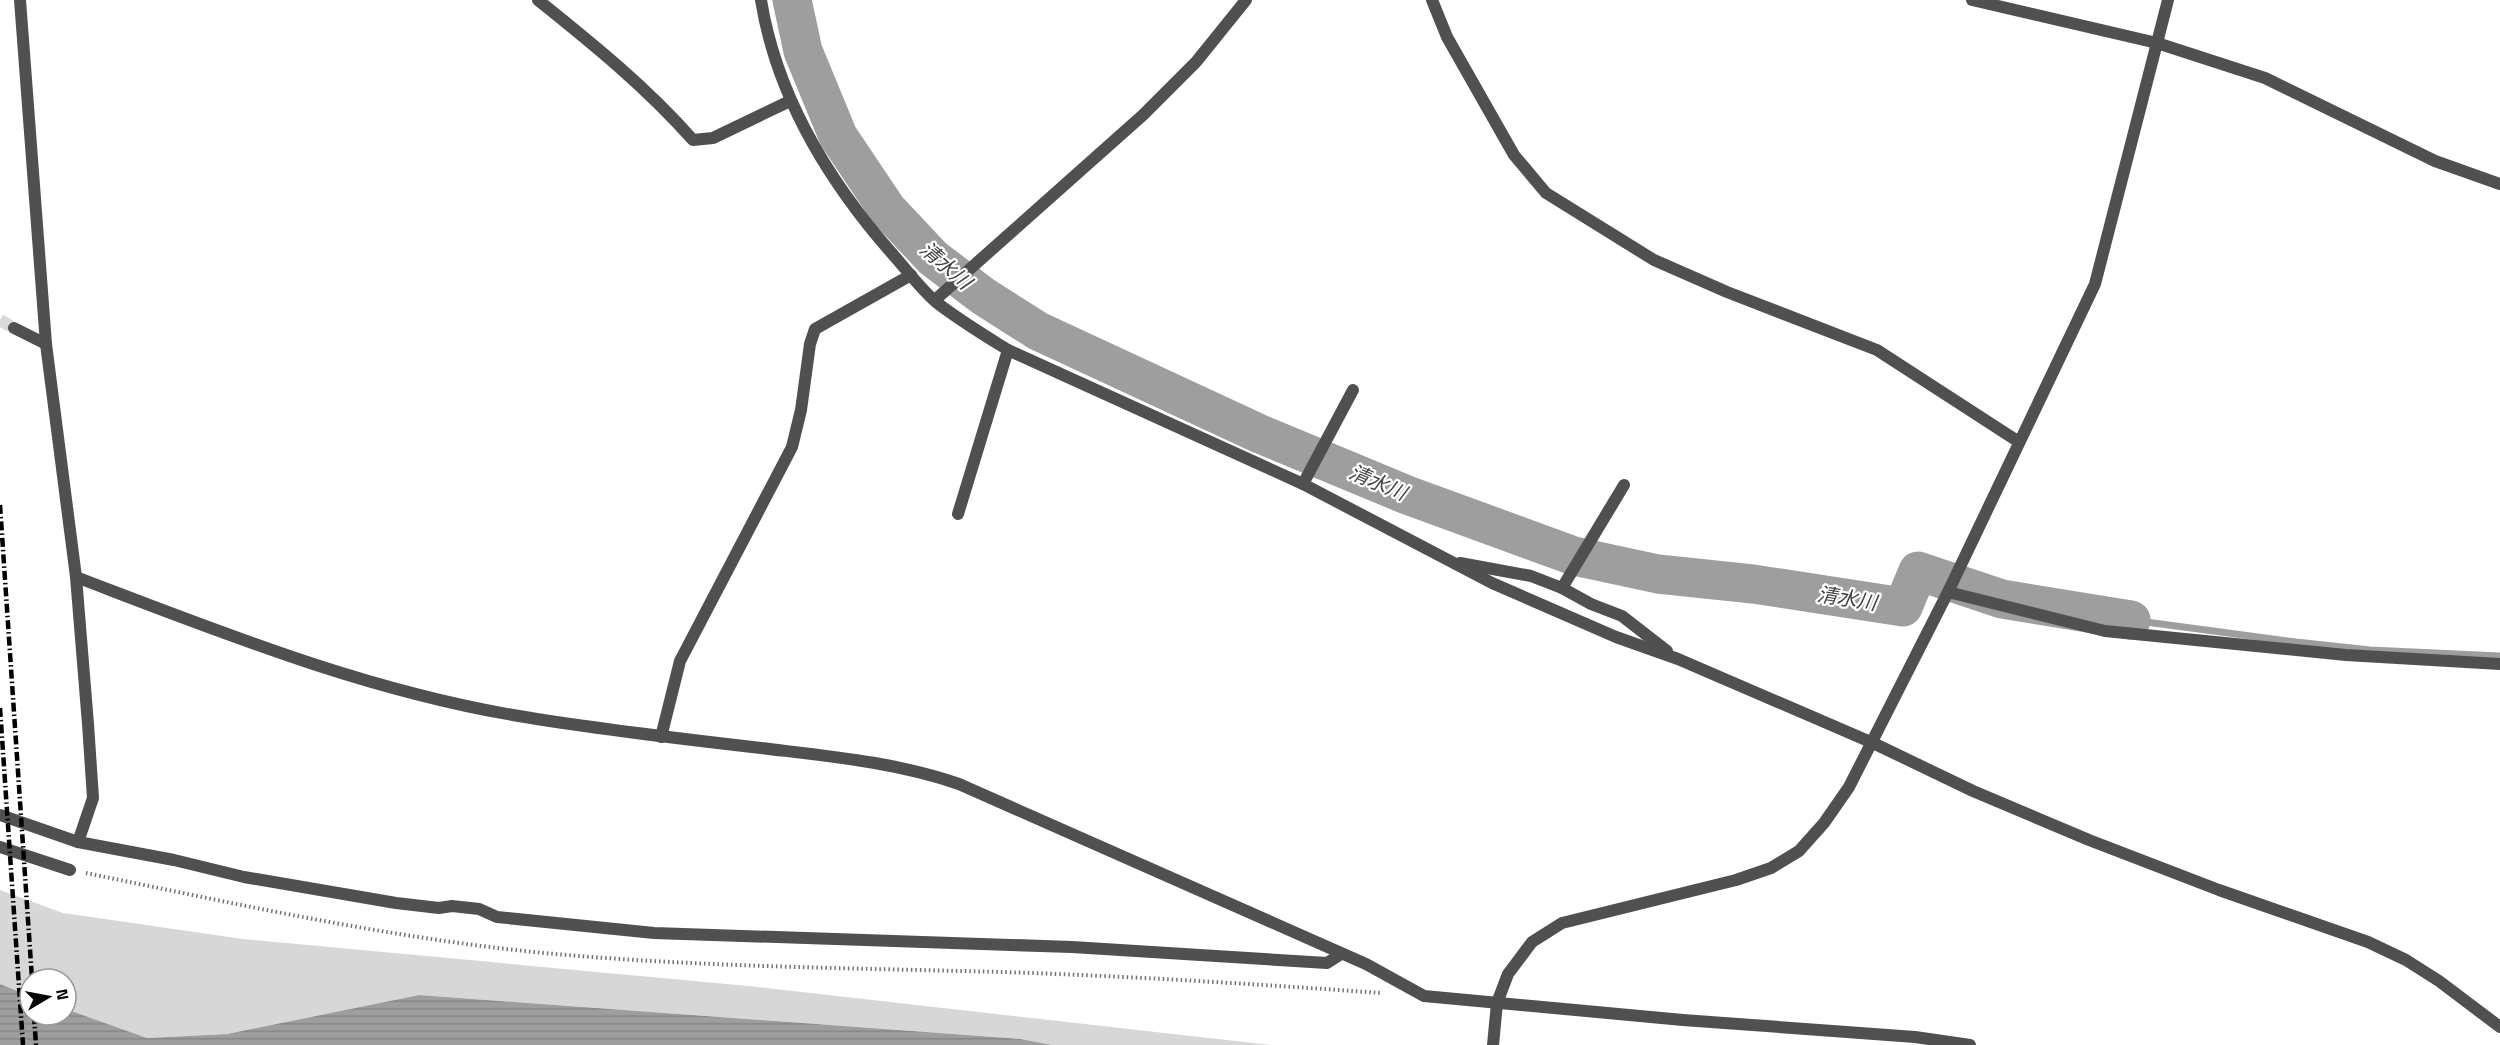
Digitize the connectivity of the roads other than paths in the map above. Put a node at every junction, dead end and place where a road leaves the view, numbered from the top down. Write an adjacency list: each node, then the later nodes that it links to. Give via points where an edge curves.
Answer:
1 (20, 0): 14 (street)
2 (538, 0): 9 (street, via 622,68 693,140 714,138)
3 (761, 0): 9 (street)
4 (1246, 0): 12 (street, via 1196,62 1143,115)
5 (1432, 0): 17 (street, via 1447,37 1514,155 1546,193 1654,260 1877,350)
6 (1972, 0): 8 (street)
7 (2168, 0): 8 (street)
8 (2157, 43): 10 (street, via 2265,78 2435,161); 17 (street, via 2095,284)
9 (790, 101): 11 (street, via 826,169 870,229)
10 (2500, 184)
11 (911, 275): 12 (street); 27 (street, via 815,329 792,447 680,661)
12 (939, 296): 15 (street, via 967,324)
13 (14, 328): 14 (street)
14 (46, 344): 22 (street)
15 (1008, 350): 18 (street); 20 (street)
16 (1353, 390): 18 (street)
17 (2019, 442): 24 (street)
18 (1302, 484): 21 (street)
19 (1624, 485): 23 (street)
20 (958, 514)
21 (1450, 562): 23 (street, via 1531,576); 25 (street, via 1616,637)
22 (76, 577): 27 (street, via 285,656 373,684 523,717); 30 (street, via 93,798)
23 (1562, 588): 25 (street, via 1622,616)
24 (1948, 592): 26 (street, via 2105,631 2346,655); 28 (street)
25 (1678, 659): 28 (street)
26 (2500, 664)
27 (661, 737): 33 (street, via 852,760 930,774)
28 (1873, 743): 34 (street, via 1849,787 1799,851 1771,868 1736,880 1562,923 1532,942 1508,974); 35 (street, via 2089,840 2378,946 2439,981)
29 (0, 815): 30 (street)
30 (78, 842): 33 (street, via 244,877 396,903 479,909 496,917 654,933 1072,947 1327,963)
31 (0, 847): 32 (street)
32 (70, 870)
33 (1341, 954): 34 (street, via 1424,996)
34 (1497, 1004): 36 (street); 37 (street, via 1915,1037)
35 (2500, 1027)
36 (1494, 1039)
37 (1970, 1045)

